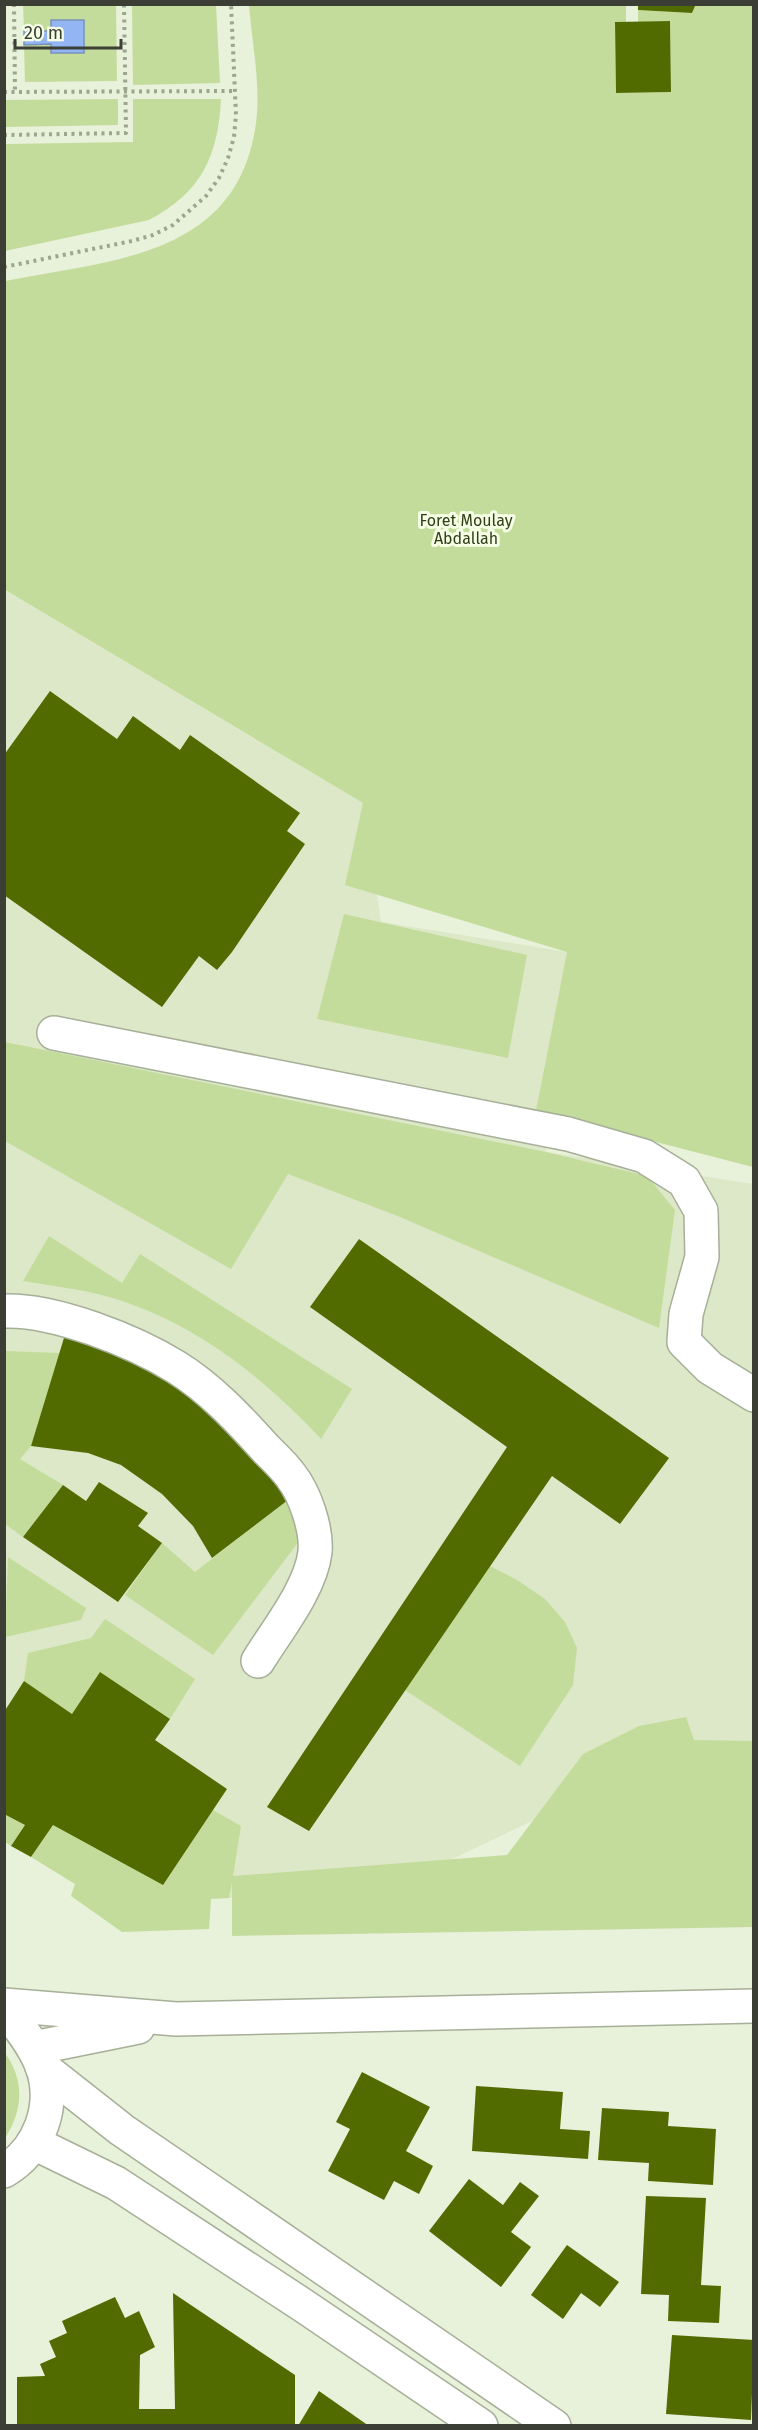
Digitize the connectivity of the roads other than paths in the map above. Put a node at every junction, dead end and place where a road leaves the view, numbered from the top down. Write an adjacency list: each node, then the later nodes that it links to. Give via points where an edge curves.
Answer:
1 (54, 1033): 3 (main road, via 568,1134 644,1156 684,1181 702,1211 702,1257 686,1314 684,1342 710,1368)
2 (4, 1311): 4 (main road, via 64,1320 113,1337 175,1367 203,1386 292,1477 313,1523 315,1553 305,1584)
3 (753, 1395)
4 (258, 1661)
5 (753, 2006): 7 (main road)
6 (4, 2007): 7 (main road); 8 (main road)
7 (176, 2019): 8 (main road)
8 (38, 2057): 9 (main road, via 46,2082 46,2114); 12 (main road, via 122,2130)
9 (34, 2143): 10 (main road); 11 (main road, via 116,2184)
10 (4, 2171)
11 (481, 2426)
12 (554, 2426)

